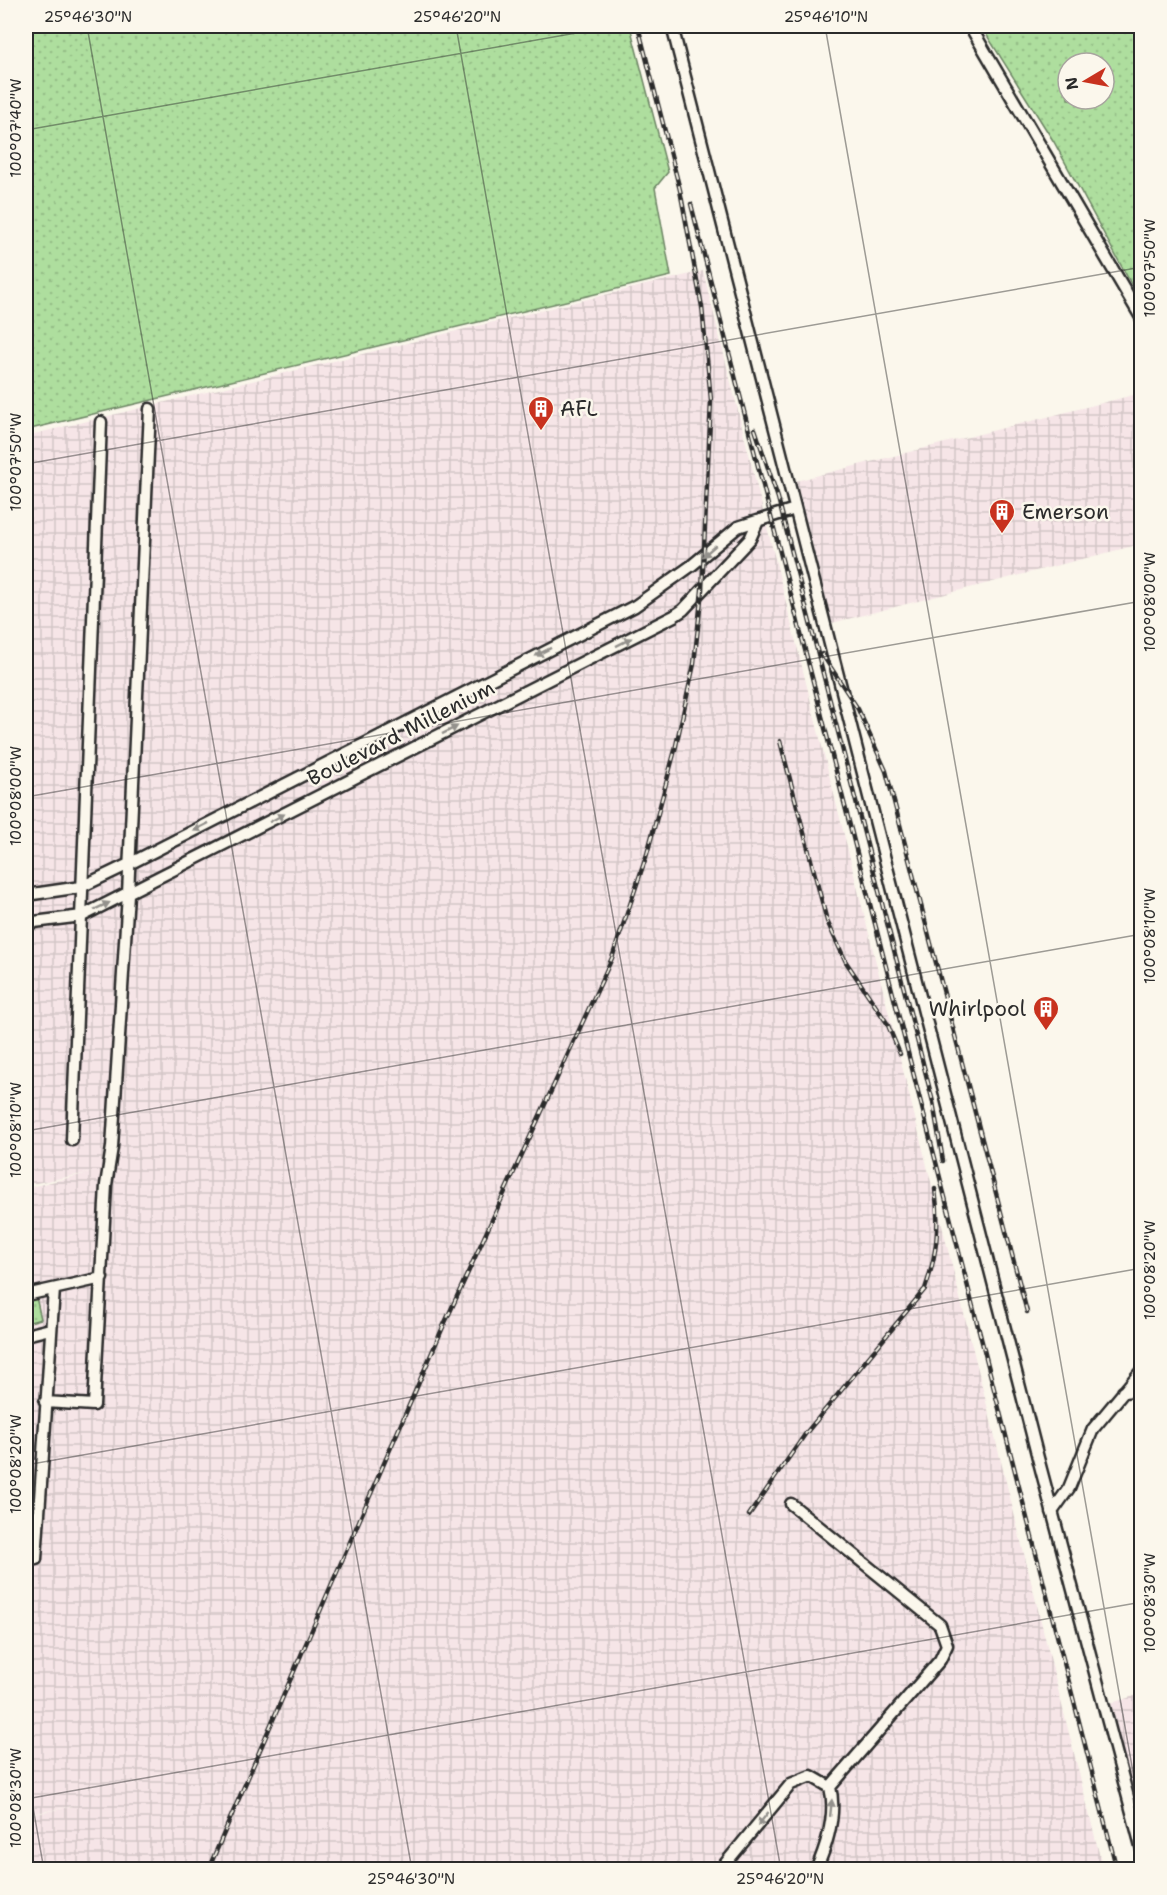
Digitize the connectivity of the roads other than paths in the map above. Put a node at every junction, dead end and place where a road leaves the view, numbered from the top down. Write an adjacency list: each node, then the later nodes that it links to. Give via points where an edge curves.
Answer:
1 (672, 26): 6 (street)
2 (970, 26): 3 (street)
3 (1142, 319)
4 (150, 410): 8 (street)
5 (101, 422): 9 (street)
6 (795, 509): 7 (street, Boulevard Millenium); 25 (street)
7 (758, 520): 8 (street, Boulevard Millenium, one-way to 8, via 735,529 692,566 635,606); 10 (street, Boulevard Millenium, one-way to 7, via 680,613 750,539)
8 (129, 864): 9 (street, Boulevard Millenium); 10 (street)
9 (81, 887): 11 (street, Boulevard Millenium); 12 (street)
10 (128, 894): 12 (street, Boulevard Millenium, one-way to 10); 15 (street)
11 (26, 895)
12 (82, 916): 13 (street, Boulevard Millenium); 14 (street)
13 (26, 923)
14 (72, 1140)
15 (102, 1278): 16 (street); 23 (street, via 94,1405)
16 (54, 1288): 17 (street); 18 (street)
17 (26, 1295)
18 (50, 1329): 19 (street); 23 (street)
19 (26, 1335)
20 (1142, 1370): 22 (street)
21 (1142, 1390): 22 (street)
22 (1123, 1392): 25 (street, via 1093,1429 1069,1488)
23 (45, 1402): 26 (street, via 36,1559)
24 (791, 1504): 27 (street, via 940,1624 947,1645 940,1660)
25 (1052, 1512): 28 (street)
26 (26, 1562)
27 (826, 1784): 29 (street, one-way to 29, via 811,1776 791,1784); 30 (street, one-way to 27, via 833,1800)
28 (1142, 1850)
29 (720, 1869)
30 (816, 1869)

